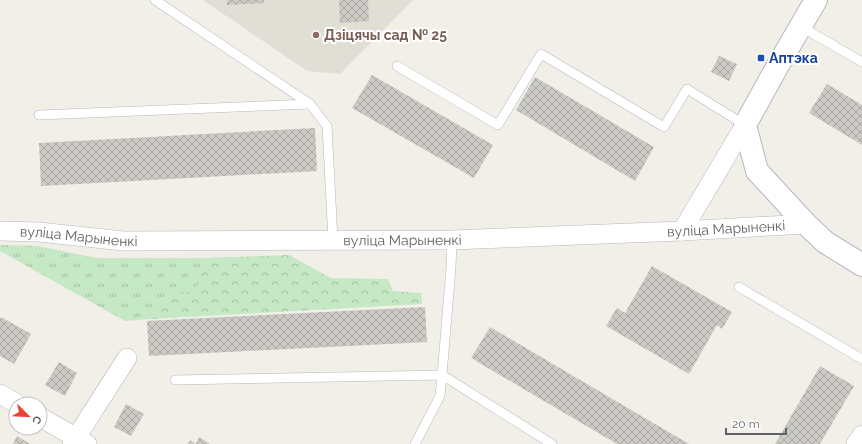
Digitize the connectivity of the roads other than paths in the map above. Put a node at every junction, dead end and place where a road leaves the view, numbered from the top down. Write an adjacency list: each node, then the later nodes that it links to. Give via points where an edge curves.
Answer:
1 (155, 0): 6 (lane)
2 (816, 0): 3 (street)
3 (800, 26): 4 (lane); 8 (street)
4 (862, 62)
5 (397, 66): 8 (lane, via 498,125 541,54 664,126 687,89)
6 (310, 104): 7 (lane); 12 (lane, via 327,126)
7 (39, 115)
8 (745, 125): 9 (street, вуліца Марыненкі, via 757,171); 11 (street)
9 (806, 224): 11 (street, вуліца Марыненкі); 14 (street, вуліца Марыненкі, via 826,242)
10 (0, 231): 12 (street, вуліца Марыненкі, via 39,232 123,241)
11 (682, 232): 13 (street, вуліца Марыненкі)
12 (333, 240): 13 (street, вуліца Марыненкі)
13 (452, 240): 18 (lane)
14 (862, 265)
15 (739, 287): 17 (lane)
16 (127, 358): 22 (street)
17 (862, 359)
18 (442, 375): 19 (lane); 23 (lane, via 440,396); 24 (lane)
19 (176, 380)
20 (48, 422): 22 (street)
21 (862, 435): 25 (street)
22 (78, 442)
23 (415, 444)
24 (552, 444)
25 (856, 444)

